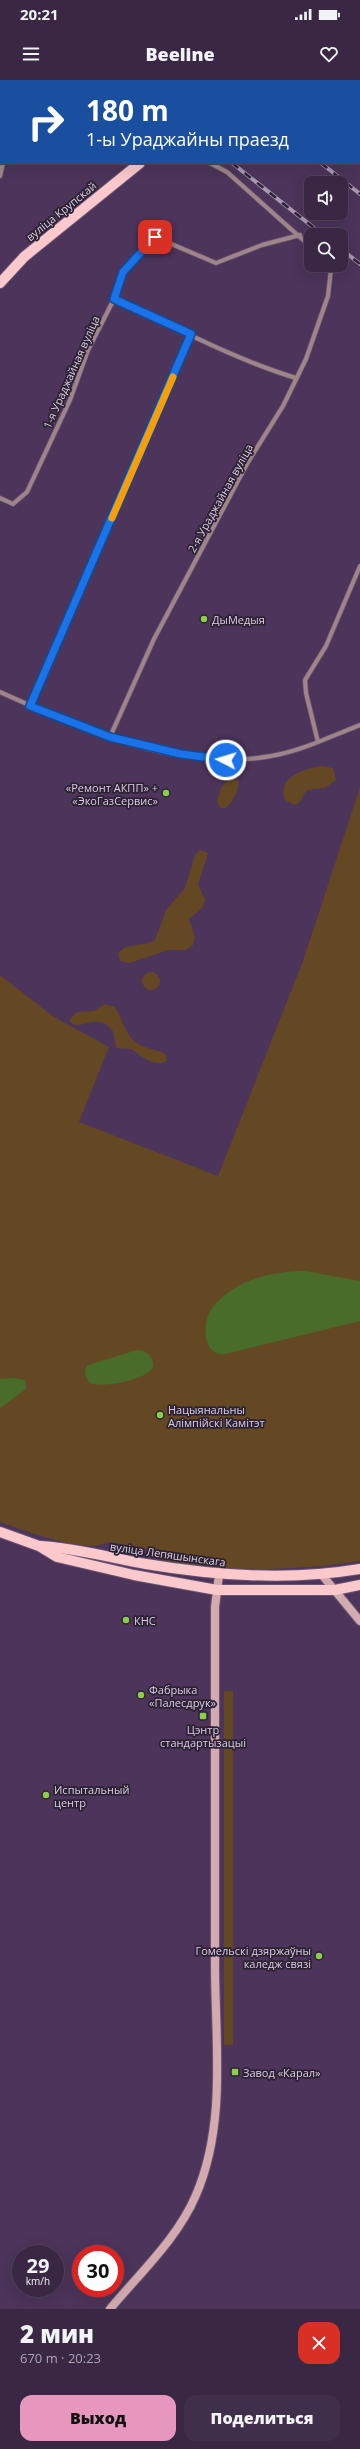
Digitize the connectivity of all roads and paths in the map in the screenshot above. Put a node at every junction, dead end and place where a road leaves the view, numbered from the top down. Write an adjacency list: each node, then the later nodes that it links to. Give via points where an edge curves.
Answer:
1 (3, 164): 4 (street)
2 (139, 164): 8 (main road, вуліца Крупскай, via 24,257)
3 (212, 164): 5 (street, via 227,172)
4 (0, 176)
5 (300, 235): 6 (street); 9 (street, 1-я Ураджайная вуліца, via 262,245 216,263 155,237 123,272)
6 (304, 239)
7 (331, 272): 11 (street, 2-я Ураджайная вуліца, via 328,296 306,359)
8 (0, 283)
9 (114, 299): 10 (street); 12 (street, 1-я Ураджайная вуліца, via 88,350 70,400 27,492 13,504)
10 (191, 334): 11 (street, via 266,369); 15 (street)
11 (296, 378): 17 (street, 2-я Ураджайная вуліца, via 283,406 248,462 154,639)
12 (0, 499)
13 (360, 566): 18 (street, via 326,646 305,680)
14 (0, 692): 15 (street)
15 (30, 706): 17 (street)
16 (360, 725): 18 (street)
17 (110, 737): 18 (street, via 163,751 226,760 272,756)
18 (318, 742)
19 (0, 1532): 20 (main road, вуліца Лепяшынскага)
20 (39, 1546): 22 (main road, вуліца Лепяшынскага, via 60,1547 131,1562); 25 (main road, вуліца Лепяшынскага, via 57,1557 134,1575)
21 (360, 1569): 23 (main road, вуліца Лепяшынскага)
22 (219, 1575): 23 (main road, вуліца Лепяшынскага); 25 (main road)
23 (322, 1575): 26 (main road)
24 (360, 1585): 26 (main road, вуліца Лепяшынскага)
25 (217, 1590): 26 (main road, вуліца Лепяшынскага); 28 (main road, via 215,1982 218,2072 213,2130 196,2195 175,2231)
26 (335, 1590): 27 (main road)
27 (360, 1621)
28 (110, 2309)

